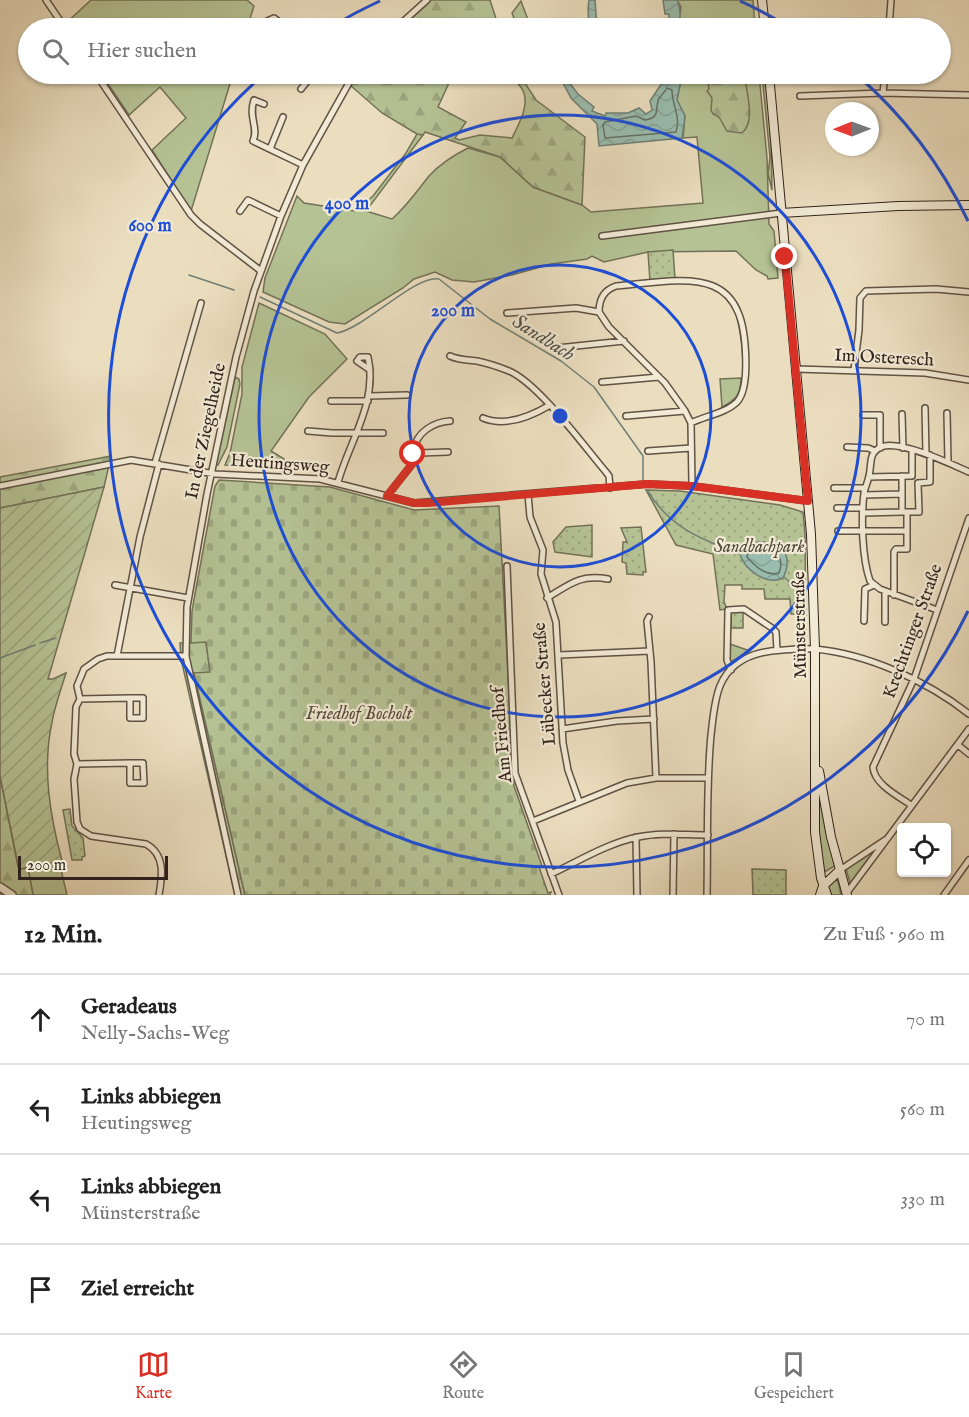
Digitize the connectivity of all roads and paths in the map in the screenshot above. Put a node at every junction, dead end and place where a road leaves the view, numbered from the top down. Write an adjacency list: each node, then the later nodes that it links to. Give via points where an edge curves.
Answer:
1 (46, 0): 5 (street)
2 (427, 0): 6 (street)
3 (762, 0): 7 (main road)
4 (891, 0): 8 (street)
5 (58, 18)
6 (407, 18)
7 (764, 18)
8 (890, 18)
9 (103, 84): 27 (street, via 191,215)
10 (305, 84): 14 (street)
11 (348, 84): 21 (street, In der Ziegelheide)
12 (770, 84): 24 (main road, Münsterstraße)
13 (884, 84): 15 (street)
14 (301, 89)
15 (883, 93): 16 (street); 17 (street)
16 (969, 95)
17 (800, 96)
18 (264, 104): 20 (street, via 254,100 251,108 256,134 253,141)
19 (283, 117): 20 (street)
20 (270, 149): 21 (street)
21 (303, 165): 25 (street, In der Ziegelheide)
22 (969, 205): 24 (main road)
23 (240, 211): 25 (street, via 248,200)
24 (781, 213): 26 (street); 35 (main road, Münsterstraße)
25 (281, 216): 27 (street, In der Ziegelheide)
26 (602, 236)
27 (261, 271): 69 (street, In der Ziegelheide, via 236,357)
28 (969, 292): 37 (street, via 866,291 860,298)
29 (201, 303): 67 (street)
30 (599, 312): 31 (street, via 576,308); 32 (street); 53 (street, via 603,296 616,286 699,281 730,299 742,329 742,395 729,408)
31 (507, 313)
32 (624, 341): 33 (street); 38 (street)
33 (557, 348)
34 (450, 356): 44 (street, via 509,371)
35 (796, 369): 37 (street, Im Osteresch); 81 (main road, Münsterstraße)
36 (370, 370): 42 (street)
37 (854, 370): 39 (street, Im Osteresch, via 925,373)
38 (659, 377): 40 (street); 46 (street)
39 (969, 380)
40 (602, 382)
41 (407, 395): 42 (street)
42 (368, 398): 43 (street); 56 (street)
43 (331, 401)
44 (550, 405): 51 (street, via 523,418 492,422); 75 (street, via 609,476)
45 (925, 408): 65 (street)
46 (685, 411): 50 (street); 53 (street)
47 (947, 413): 66 (street)
48 (902, 414): 59 (street)
49 (863, 415): 60 (street, via 880,415)
50 (626, 416)
51 (483, 418)
52 (450, 421): 64 (street, via 429,427 415,444)
53 (691, 423): 58 (street)
54 (308, 431): 56 (street)
55 (383, 433): 56 (street)
56 (357, 434): 72 (street)
57 (847, 447): 60 (street)
58 (691, 448): 62 (street); 74 (street)
59 (903, 448): 60 (street); 61 (street)
60 (878, 449): 71 (street, via 870,459)
61 (912, 450): 65 (street); 70 (street, via 912,476)
62 (648, 451)
63 (448, 452): 64 (street)
64 (416, 453): 80 (street, via 413,463)
65 (928, 454): 66 (street); 84 (street, via 930,482 918,483 919,512)
66 (948, 462): 68 (street)
67 (157, 464): 69 (street, Heutingsweg); 73 (street, Heutingsweg, via 124,460); 93 (street)
68 (969, 472)
69 (211, 474): 72 (street, Heutingsweg); 96 (street, In der Ziegelheide)
70 (902, 476): 71 (street); 79 (street)
71 (869, 477): 77 (street)
72 (338, 482): 80 (street, Heutingsweg)
73 (0, 486)
74 (692, 486): 75 (street, Heutingsweg, via 647,484); 81 (street, Heutingsweg)
75 (610, 488): 78 (street, Heutingsweg)
76 (834, 488): 77 (street)
77 (864, 492): 79 (street); 83 (street)
78 (528, 494): 80 (street, Heutingsweg, via 428,503); 97 (street, Lübecker Straße, via 530,517 543,550 541,574)
79 (902, 494): 84 (street)
80 (387, 496)
81 (808, 501): 102 (main road, Münsterstraße)
82 (837, 508): 83 (street)
83 (863, 511): 84 (street); 87 (street)
84 (905, 512): 88 (street)
85 (969, 519): 98 (street, Krechtinger Straße)
86 (838, 531): 87 (street)
87 (864, 531): 88 (street); 92 (street, via 868,576)
88 (907, 531): 95 (street, via 907,549 894,552)
89 (507, 566): 125 (street, Am Friedhof, via 515,773)
90 (608, 579): 97 (street, via 587,577)
91 (116, 585): 93 (street)
92 (874, 585): 94 (street); 100 (street, via 865,589)
93 (130, 588): 96 (street); 106 (street)
94 (885, 591): 95 (street); 101 (street)
95 (894, 595): 98 (street)
96 (188, 598): 107 (street, In der Ziegelheide)
97 (547, 598): 105 (street, Lübecker Straße, via 556,622)
98 (937, 610): 109 (street, Krechtinger Straße)
99 (649, 617): 104 (street)
100 (864, 621)
101 (885, 621)
102 (815, 649): 103 (street); 109 (street, via 855,657); 116 (main road, Münsterstraße)
103 (777, 650): 108 (street, via 751,654); 108 (street, via 776,632 772,628 744,609 728,610 727,660)
104 (650, 651): 105 (street); 113 (street)
105 (559, 655): 114 (street, Lübecker Straße)
106 (117, 656): 107 (street); 111 (street, via 98,659 84,669 77,686)
107 (186, 656): 137 (street, In der Ziegelheide)
108 (731, 670): 122 (street, via 717,699)
109 (914, 679): 112 (street); 124 (street, Krechtinger Straße, via 873,767 878,781)
110 (130, 698): 110 (street, via 143,698 143,718 130,718); 111 (street)
111 (80, 699): 120 (street, via 75,721)
112 (969, 714)
113 (654, 719): 114 (street); 121 (street)
114 (562, 729): 123 (street, Lübecker Straße, via 565,758)
115 (969, 729): 117 (street)
116 (815, 745): 131 (main road, Münsterstraße); 133 (main road, Münsterstraße, via 815,832)
117 (958, 745): 118 (street); 124 (street)
118 (969, 754)
119 (130, 763): 119 (street, via 143,763 144,783 130,783); 120 (street)
120 (77, 764): 136 (street, via 74,779 80,829 91,836 152,847 161,866)
121 (656, 778): 122 (street); 123 (street, via 627,783)
122 (708, 778): 127 (street)
123 (579, 801): 125 (street)
124 (911, 805): 129 (street)
125 (533, 821): 132 (street, Am Friedhof)
126 (674, 834): 127 (street); 128 (street); 140 (street)
127 (708, 836): 141 (street)
128 (636, 837): 132 (street); 139 (street)
129 (889, 837): 131 (street); 144 (street)
130 (969, 860): 145 (street)
131 (840, 870): 133 (main road); 144 (main road, Münsterstraße)
132 (551, 874): 138 (street, Am Friedhof)
133 (823, 886): 142 (main road); 143 (main road, Münsterstraße)
134 (0, 887): 135 (street)
135 (12, 895)
136 (159, 895)
137 (238, 895)
138 (559, 895)
139 (637, 895)
140 (673, 895)
141 (707, 895)
142 (820, 895)
143 (827, 895)
144 (846, 895)
145 (944, 895)

